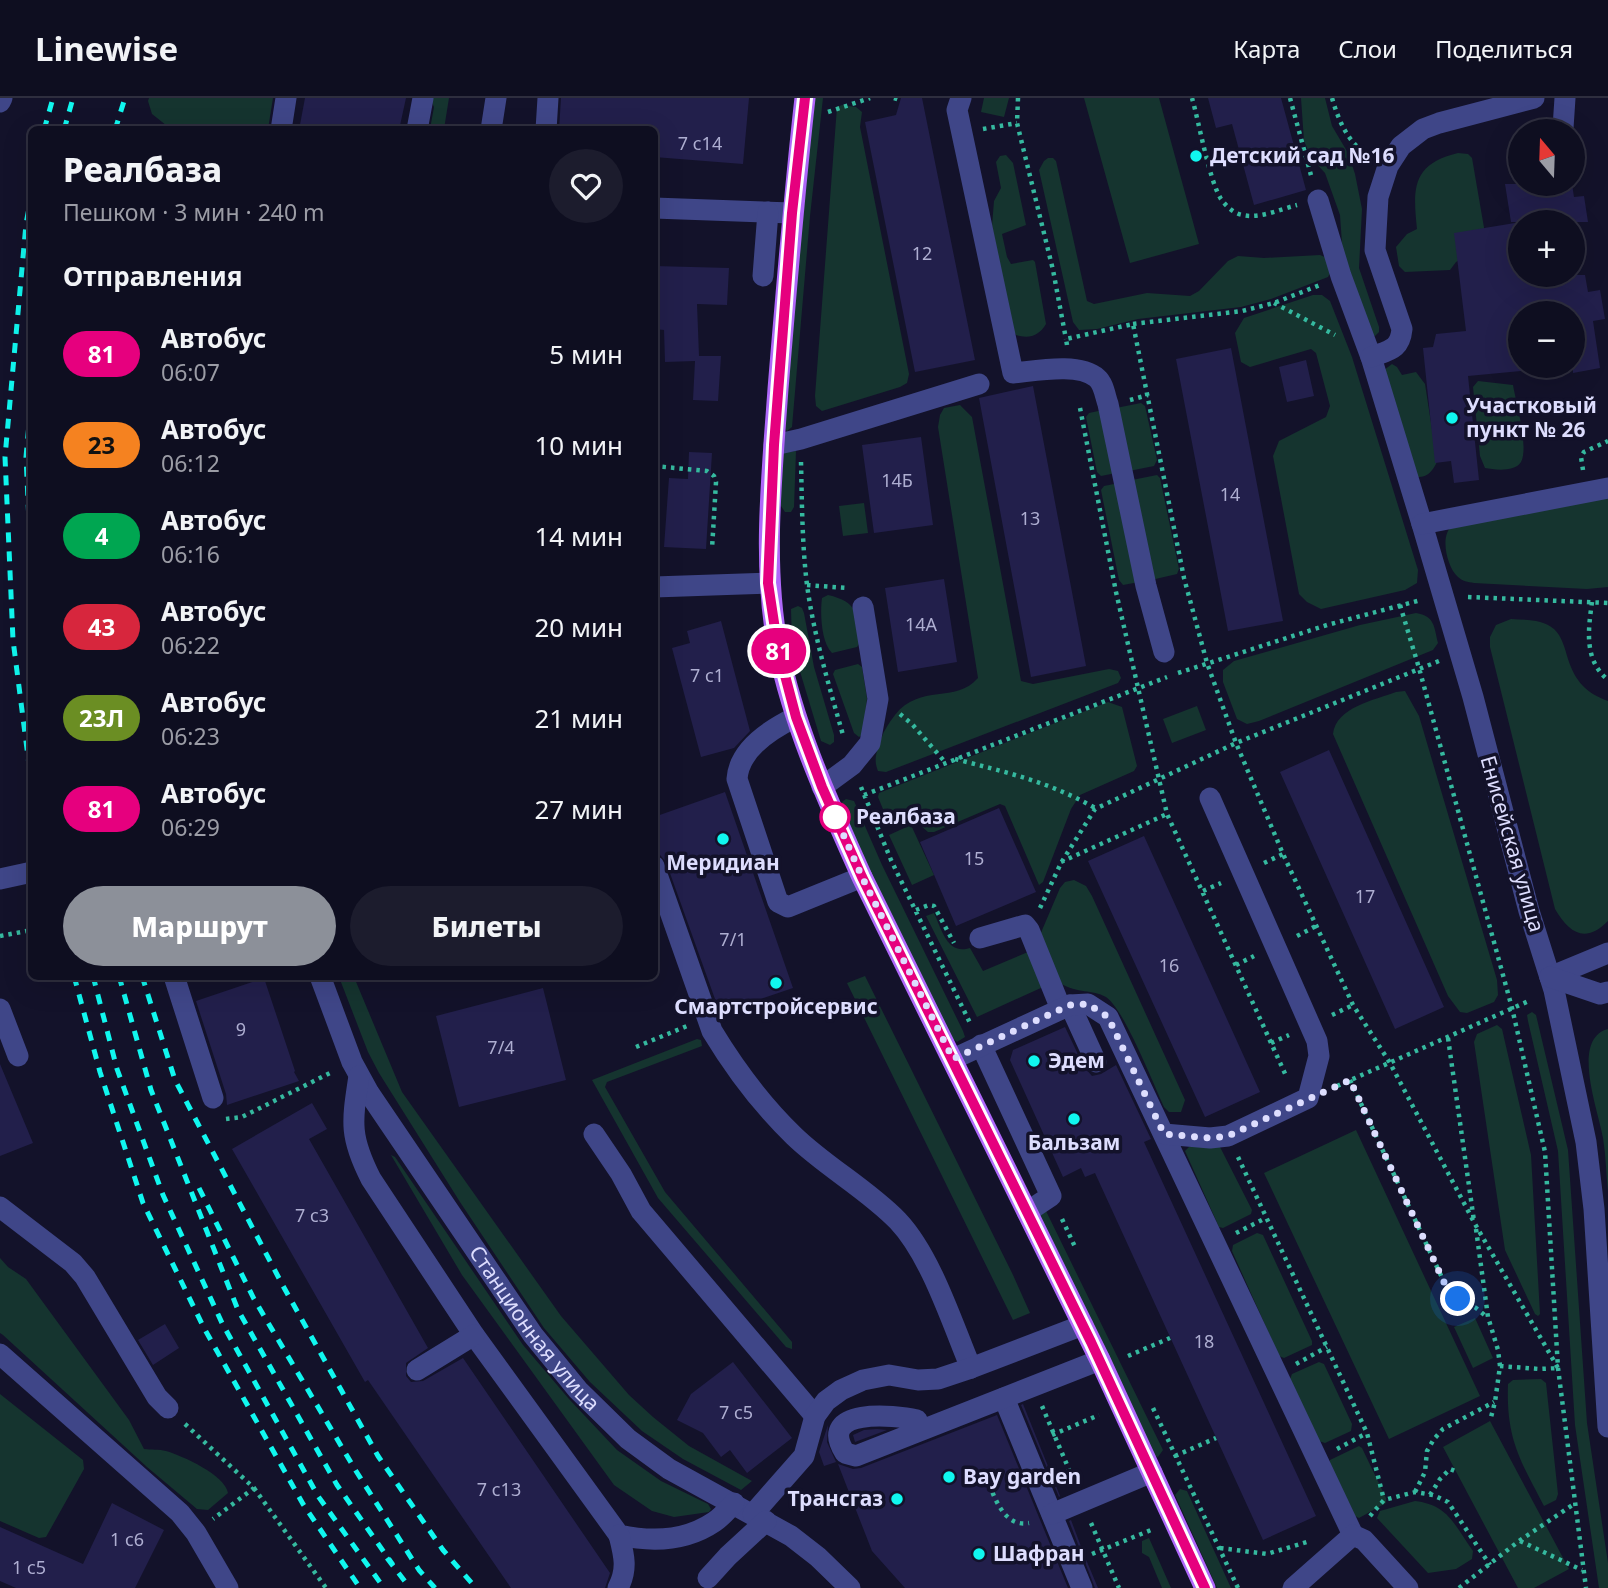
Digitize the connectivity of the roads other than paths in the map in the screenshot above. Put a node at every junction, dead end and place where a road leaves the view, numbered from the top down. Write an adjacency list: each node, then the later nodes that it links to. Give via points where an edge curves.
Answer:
1 (286, 98): 10 (street)
2 (423, 98): 11 (street)
3 (496, 98): 12 (street)
4 (548, 98): 13 (street)
5 (805, 98): 17 (main road)
6 (961, 98): 27 (street, via 957,110 1013,373 1072,369 1096,377 1104,390)
7 (1534, 98): 19 (street, via 1423,129 1401,146 1388,166 1378,197 1375,250 1402,329 1396,347)
8 (1564, 98): 9 (street)
9 (1563, 119)
10 (282, 126)
11 (418, 126)
12 (492, 126)
13 (546, 126)
14 (1318, 200): 19 (street, Енисейская улица)
15 (658, 208): 16 (street)
16 (768, 212): 17 (street); 18 (street)
17 (792, 213): 21 (main road)
18 (763, 276)
19 (1370, 355): 23 (street, Енисейская улица)
20 (979, 384): 21 (street)
21 (774, 445): 24 (main road)
22 (1608, 488): 23 (street)
23 (1422, 524): 37 (street, Енисейская улица)
24 (768, 583): 25 (street); 28 (main road, via 778,649)
25 (658, 587)
26 (863, 607): 29 (street, via 878,699 870,743 852,765)
27 (1164, 652)
28 (796, 717): 29 (main road); 33 (street, via 761,737 738,768 737,779 778,902 788,907)
29 (822, 787): 33 (main road)
30 (1210, 798): 50 (street, via 1317,1041 1319,1056 1303,1101 1228,1136)
31 (28, 873): 34 (street)
32 (658, 877): 58 (street, via 712,1031 726,1055 794,1136 897,1220 916,1244)
33 (862, 877): 45 (main road)
34 (0, 879)
35 (980, 938): 41 (street, via 1025,925)
36 (1608, 953): 37 (street)
37 (1550, 977): 40 (street, via 1600,995); 57 (street, Енисейская улица, via 1586,1142)
38 (175, 980): 48 (street)
39 (322, 980): 47 (street, Станционная улица)
40 (1608, 992)
41 (1065, 1007): 43 (street); 46 (street); 50 (street, via 1088,1004 1108,1017)
42 (0, 1009): 44 (street)
43 (981, 1045): 45 (street); 52 (street, via 1051,1196)
44 (18, 1055)
45 (953, 1059): 52 (main road)
46 (1097, 1062)
47 (359, 1076): 54 (street, via 353,1121 357,1152); 66 (street, Станционная улица, via 533,1335 578,1390 628,1439 669,1469)
48 (213, 1098)
49 (594, 1134): 62 (street, via 641,1211)
50 (1164, 1134): 70 (street)
51 (0, 1207): 61 (street, via 74,1263)
52 (1027, 1212): 53 (main road)
53 (1083, 1325): 56 (main road); 58 (street)
54 (474, 1335): 59 (street); 69 (street)
55 (0, 1354): 72 (street, via 180,1513)
56 (1100, 1360): 60 (street); 65 (main road)
57 (1605, 1362): 64 (street, Енисейская улица)
58 (971, 1368): 62 (street, via 938,1379 889,1375 863,1380 826,1401)
59 (417, 1370)
60 (1004, 1398): 63 (street, via 856,1456 845,1453 840,1444 839,1434 855,1418 871,1414); 67 (street)
61 (168, 1408)
62 (815, 1416): 68 (street, via 804,1456)
63 (917, 1420)
64 (1608, 1427)
65 (1152, 1472): 67 (street); 76 (main road)
66 (734, 1503): 68 (street, Станционная улица); 69 (street, via 714,1522 669,1539)
67 (1052, 1514): 75 (street)
68 (760, 1518): 71 (street); 74 (street, Станционная улица, via 809,1550)
69 (619, 1535): 73 (street, via 626,1559)
70 (1353, 1535): 77 (street); 78 (street, via 1364,1540)
71 (708, 1578)
72 (228, 1588)
73 (618, 1588)
74 (850, 1588)
75 (1082, 1588)
76 (1205, 1588)
77 (1293, 1588)
78 (1408, 1588)

